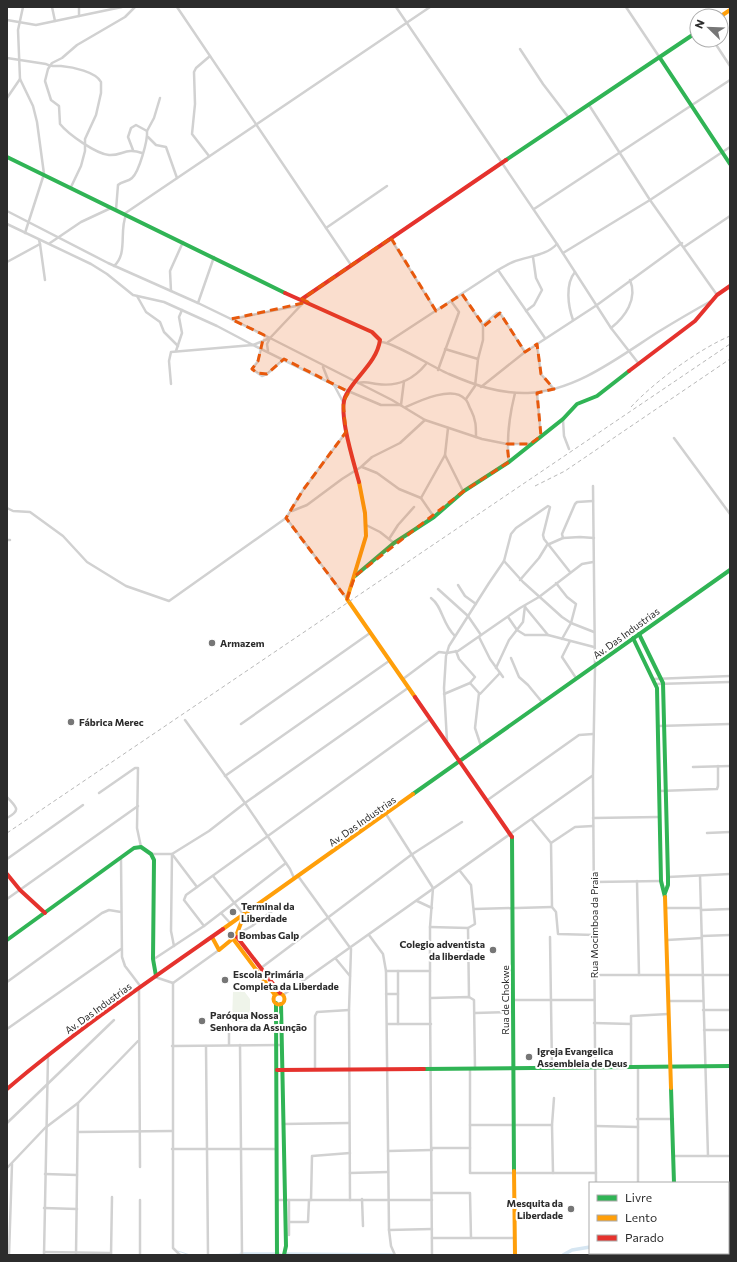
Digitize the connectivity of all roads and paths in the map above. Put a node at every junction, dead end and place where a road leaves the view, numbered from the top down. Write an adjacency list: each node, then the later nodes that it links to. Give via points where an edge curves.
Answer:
1 (23, 7): 13 (street)
2 (52, 7): 12 (street)
3 (79, 7): 10 (street)
4 (122, 7): 10 (street)
5 (135, 7): 22 (street, via 125,17 77,45)
6 (177, 7): 18 (street)
7 (396, 7): 14 (street)
8 (430, 7): 14 (street)
9 (626, 7): 20 (street)
10 (79, 16): 12 (street)
11 (7, 21): 13 (street)
12 (55, 21): 13 (street, via 32,26)
13 (19, 23): 21 (street)
14 (406, 23): 31 (street); 42 (street)
15 (689, 38): 20 (street)
16 (718, 48): 23 (street)
17 (520, 49): 30 (street)
18 (210, 56): 31 (street); 40 (street, via 194,72 195,104 192,134)
19 (7, 58): 21 (street)
20 (660, 58): 28 (street); 29 (street)
21 (20, 61): 22 (street); 24 (street)
22 (49, 66): 34 (street, via 45,81 51,100 59,106 60,124 67,132); 34 (street, via 71,68 94,75 102,82 96,115 87,134)
23 (730, 66)
24 (20, 79): 26 (street); 44 (street, via 33,106)
25 (730, 80): 29 (street)
26 (7, 98)
27 (160, 98): 32 (street)
28 (589, 105): 30 (street); 38 (street)
29 (693, 106): 38 (street); 39 (street)
30 (570, 118): 42 (street)
31 (256, 124): 40 (street); 56 (street)
32 (147, 131): 33 (street); 36 (street, via 136,126 131,128 128,137)
33 (148, 137): 37 (street); 45 (street, via 156,145 166,147)
34 (86, 143): 36 (street, via 91,148 109,155); 47 (street, via 81,166)
35 (730, 148): 39 (street)
36 (133, 150): 37 (street)
37 (142, 153): 49 (street, via 134,177 118,185)
38 (620, 153): 48 (street); 50 (street)
39 (722, 153): 43 (street); 48 (street)
40 (209, 156): 45 (street)
41 (7, 157): 44 (street)
42 (502, 164): 50 (street); 59 (street)
43 (730, 164)
44 (44, 174): 47 (street); 54 (street)
45 (177, 178): 52 (street)
46 (387, 186): 56 (street)
47 (71, 187): 49 (street)
48 (650, 200): 63 (street); 67 (street)
49 (114, 209): 52 (street); 58 (street, via 81,222)
50 (534, 209): 65 (street)
51 (7, 211): 54 (street)
52 (126, 214): 61 (street); 72 (street, via 120,258)
53 (730, 216): 66 (street)
54 (29, 222): 57 (street); 58 (street)
55 (7, 224): 57 (street)
56 (326, 228): 71 (street)
57 (25, 233): 60 (street)
58 (58, 237): 62 (street); 72 (street)
59 (390, 238): 71 (street); 88 (street)
60 (39, 239): 62 (street); 64 (street)
61 (183, 242): 68 (street); 78 (street, via 170,271)
62 (49, 243): 80 (street, via 91,264)
63 (682, 243): 66 (street); 76 (street)
64 (40, 244): 70 (street); 75 (street)
65 (557, 244): 67 (street); 69 (street)
66 (684, 247): 81 (street)
67 (563, 253): 74 (street)
68 (214, 256): 82 (street); 84 (street)
69 (533, 257): 73 (street, via 513,262); 89 (street, via 536,278 542,290 534,305)
70 (7, 262)
71 (351, 265): 82 (street)
72 (114, 266): 78 (street)
73 (498, 270): 79 (street); 89 (street)
74 (575, 272): 85 (street); 91 (street, via 569,299 569,310)
75 (45, 280)
76 (630, 280): 85 (street); 93 (street, via 633,290 628,310 624,318)
77 (730, 286): 81 (street)
78 (171, 291): 84 (street)
79 (462, 294): 83 (street); 92 (street)
80 (136, 296): 87 (street, via 164,302); 100 (street, via 140,305 160,322 167,336)
81 (716, 297): 105 (street); 110 (street, via 695,321)
82 (304, 300): 86 (street); 96 (street, via 372,332 378,336)
83 (451, 301): 88 (street); 102 (street, via 459,312)
84 (198, 303): 90 (street)
85 (597, 304): 91 (street); 93 (street)
86 (302, 305): 90 (street); 94 (street)
87 (182, 310): 99 (street); 100 (street, via 179,317 182,334)
88 (436, 311): 97 (street)
89 (526, 311): 95 (street)
90 (231, 319): 94 (street)
91 (573, 320): 95 (street)
92 (483, 325): 106 (street, via 500,313); 108 (street, via 483,340)
93 (611, 328): 105 (street)
94 (270, 338): 99 (street); 104 (street, via 267,344); 111 (street)
95 (545, 338): 98 (street)
96 (380, 342): 97 (street); 115 (street, via 378,350)
97 (388, 343): 109 (street)
98 (537, 344): 106 (street); 120 (street, via 541,374)
99 (253, 345): 101 (street); 103 (street)
100 (178, 346): 103 (street)
101 (261, 348): 104 (street); 107 (street, via 258,361 252,368 262,376)
102 (445, 349): 108 (street); 112 (street)
103 (176, 351): 116 (street, via 171,352 169,361)
104 (268, 351): 107 (street)
105 (630, 351): 110 (street); 120 (street, via 567,386)
106 (525, 352): 119 (street)
107 (284, 359): 114 (street)
108 (478, 359): 118 (street)
109 (426, 364): 112 (street); 113 (street, via 416,375)
110 (639, 364): 128 (street, via 597,396 577,404)
111 (323, 366): 114 (street); 115 (street)
112 (438, 370): 118 (street)
113 (404, 381): 115 (street, via 384,384); 126 (street)
114 (329, 382): 117 (street)
115 (357, 382): 121 (street); 126 (street)
116 (171, 384)
117 (334, 385): 121 (street); 125 (street)
118 (475, 386): 119 (street); 124 (street)
119 (481, 387): 123 (street)
120 (554, 389): 122 (street)
121 (349, 392): 125 (street); 126 (street, via 381,405)
122 (537, 392): 123 (street); 132 (street)
123 (514, 393): 135 (street)
124 (466, 399): 127 (street, via 459,394 444,394 419,401); 133 (street, via 476,419)
125 (343, 402): 131 (street)
126 (401, 405): 127 (street)
127 (406, 408): 129 (street)
128 (563, 419): 132 (street); 137 (street)
129 (425, 420): 130 (street); 140 (street, via 400,443 372,457)
130 (448, 428): 133 (street); 138 (street)
131 (346, 432): 141 (street); 148 (street, via 303,490)
132 (541, 436): 136 (street)
133 (476, 437): 135 (street)
134 (674, 438): 149 (street)
135 (507, 444): 136 (street); 139 (street)
136 (530, 444): 139 (street)
137 (568, 449)
138 (445, 455): 143 (street); 144 (street)
139 (509, 462): 143 (street)
140 (361, 467): 141 (street); 144 (street, via 377,473 399,489)
141 (355, 471): 148 (street, via 307,505); 152 (street, via 362,492)
142 (593, 486): 145 (street, Rua Mocimboa da Praia)
143 (464, 491): 150 (street)
144 (421, 498): 150 (street)
145 (593, 502): 153 (street, via 577,502 572,506 562,534); 154 (street, Rua Mocimboa da Praia)
146 (414, 507): 155 (street)
147 (7, 508): 151 (street, via 30,512 63,536 87,562 126,586 168,602)
148 (292, 511): 151 (street)
149 (730, 514)
150 (434, 517): 156 (street)
151 (286, 518): 169 (street)
152 (366, 525): 155 (street); 162 (street, via 365,540)
153 (563, 538): 154 (street); 157 (street)
154 (594, 538): 159 (street, Rua Mocimboa da Praia)
155 (389, 539): 156 (street)
156 (394, 544): 162 (street)
157 (547, 545): 158 (street, via 543,535 550,512 548,506 511,534); 161 (street); 163 (street)
158 (504, 562): 163 (street); 170 (street)
159 (594, 562): 161 (street, via 582,564); 176 (street, Rua Mocimboa da Praia)
160 (730, 570): 178 (street, Av. Das Industrias)
161 (570, 572): 164 (street)
162 (354, 576): 169 (street)
163 (520, 580): 167 (street)
164 (556, 583): 167 (street); 174 (street, via 567,597 576,603)
165 (458, 585): 170 (street)
166 (438, 590): 172 (street)
167 (539, 596): 171 (street); 174 (street)
168 (431, 598): 180 (street, via 438,605 447,628)
169 (347, 600): 177 (street)
170 (476, 604): 172 (street)
171 (525, 606): 173 (street); 175 (street, via 523,622); 179 (street)
172 (468, 616): 180 (street); 181 (street)
173 (508, 617): 175 (street); 181 (street)
174 (571, 623): 176 (street); 183 (street)
175 (517, 630): 179 (street, via 528,636); 191 (street, via 509,640)
176 (594, 632): 185 (street, Rua Mocimboa da Praia)
177 (370, 633): 189 (street); 209 (street)
178 (639, 634): 182 (street, Av. Das Industrias); 195 (street)
179 (548, 635): 183 (street)
180 (455, 636): 187 (street)
181 (480, 636): 186 (street); 191 (street)
182 (633, 638): 190 (street, Av. Das Industrias); 198 (street)
183 (562, 639): 184 (street)
184 (570, 641): 185 (street); 197 (street, via 562,657)
185 (594, 647): 190 (street, Rua Mocimboa da Praia)
186 (456, 652): 187 (street); 200 (street, via 475,677)
187 (447, 653): 196 (street, via 439,652 433,655); 204 (street)
188 (511, 658): 206 (street, via 519,677)
189 (389, 661): 196 (street); 220 (street)
190 (595, 666): 197 (street, Av. Das Industrias); 213 (street, Rua Mocimboa da Praia)
191 (496, 668): 192 (street)
192 (500, 673): 194 (street); 205 (street)
193 (730, 676): 195 (street)
194 (503, 677)
195 (660, 678): 198 (street); 201 (street)
196 (402, 679): 203 (street)
197 (577, 679): 206 (street, Av. Das Industrias)
198 (654, 679): 202 (street)
199 (730, 682): 201 (street)
200 (470, 683): 204 (street); 205 (street)
201 (663, 683): 202 (street); 212 (street)
202 (656, 684): 211 (street)
203 (408, 688): 207 (street); 227 (street)
204 (444, 694): 214 (street)
205 (480, 694): 215 (street, via 474,728)
206 (543, 703): 215 (street, Av. Das Industrias)
207 (430, 719): 214 (street); 240 (street)
208 (185, 720): 220 (street)
209 (241, 724)
210 (730, 724): 212 (street)
211 (658, 726): 212 (street); 222 (street)
212 (664, 726): 223 (street)
213 (593, 734): 221 (street, Rua Mocimboa da Praia); 226 (street, via 579,735)
214 (447, 741): 216 (street)
215 (481, 746): 216 (street, Av. Das Industrias)
216 (461, 760): 226 (street); 230 (street, Av. Das Industrias)
217 (718, 766): 218 (street); 219 (street); 223 (street, via 716,790)
218 (730, 766)
219 (693, 767)
220 (225, 776): 227 (street)
221 (593, 776): 233 (street, Rua Mocimboa da Praia); 234 (street)
222 (659, 790): 223 (street); 231 (street)
223 (665, 790): 242 (street)
224 (99, 793): 229 (street, via 138,768)
225 (7, 797): 232 (street, via 17,810)
226 (489, 799): 239 (street)
227 (245, 803): 240 (street); 246 (street)
228 (84, 805): 248 (street)
229 (138, 806): 244 (street, via 137,828); 263 (street)
230 (386, 814): 247 (street); 256 (street, Av. Das Industrias)
231 (659, 817): 233 (street); 241 (street)
232 (7, 818)
233 (593, 818): 236 (street, Rua Mocimboa da Praia)
234 (532, 820): 239 (street); 243 (street)
235 (462, 822): 247 (street)
236 (593, 826): 243 (street, via 575,827); 260 (street, Rua Mocimboa da Praia)
237 (730, 832): 238 (street)
238 (707, 833)
239 (512, 835): 251 (street); 271 (street, Rua de Chokwe)
240 (268, 836): 250 (street); 254 (street)
241 (660, 837): 242 (street); 259 (street)
242 (666, 837): 257 (street)
243 (552, 843): 269 (street)
244 (141, 847): 245 (street); 249 (street, via 134,848)
245 (151, 854): 246 (street); 301 (street, via 154,860)
246 (172, 854): 261 (street); 295 (street, via 171,931)
247 (411, 855): 262 (street); 280 (street)
248 (7, 859)
249 (121, 859): 276 (street); 277 (street)
250 (286, 863): 256 (street); 267 (street)
251 (460, 871): 262 (street); 273 (street, via 471,885)
252 (7, 874): 263 (street)
253 (730, 874): 255 (street)
254 (213, 876): 261 (street); 267 (street)
255 (700, 876): 257 (street); 274 (street)
256 (296, 877): 279 (street, Av. Das Industrias); 280 (street)
257 (668, 877): 264 (street)
258 (637, 881): 259 (street); 260 (street); 308 (street)
259 (661, 881): 264 (street)
260 (594, 882): 287 (street, Rua Mocimboa da Praia)
261 (197, 887): 282 (street, via 186,895 184,900)
262 (433, 888): 266 (street); 270 (street)
263 (20, 890): 265 (street); 277 (street)
264 (665, 893): 272 (street)
265 (7, 899)
266 (416, 901): 270 (street); 286 (street)
267 (235, 903): 278 (street); 279 (street)
268 (279, 906): 285 (street)
269 (552, 907): 271 (street); 287 (street, via 556,912 558,934)
270 (432, 908): 283 (street)
271 (513, 908): 273 (street); 323 (street, Rua de Chokwe)
272 (666, 908): 274 (street); 294 (street)
273 (474, 909): 284 (street, via 475,924)
274 (701, 909): 275 (street); 291 (street)
275 (730, 909)
276 (121, 912): 296 (street); 314 (street, via 102,912)
277 (45, 913): 293 (street)
278 (221, 913): 281 (street); 282 (street)
279 (244, 915): 281 (street, Av. Das Industrias); 285 (street)
280 (327, 917): 297 (street); 303 (street)
281 (231, 924): 289 (street, Av. Das Industrias)
282 (204, 926): 295 (street)
283 (430, 927): 284 (street); 306 (street)
284 (468, 928): 321 (street)
285 (240, 932): 292 (street)
286 (369, 935): 297 (street); 304 (street, via 383,954)
287 (595, 935): 307 (street, Rua Mocimboa da Praia)
288 (730, 935): 291 (street)
289 (212, 937): 298 (street); 313 (street, Av. Das Industrias)
290 (550, 937): 325 (street)
291 (702, 937): 294 (street); 310 (street)
292 (236, 938): 298 (street); 299 (street); 300 (street)
293 (7, 940)
294 (666, 940): 309 (street)
295 (174, 946): 301 (street)
296 (121, 949): 316 (street, via 125,966); 343 (street)
297 (351, 949): 302 (street); 312 (street)
298 (219, 950): 315 (street)
299 (251, 954): 300 (street); 303 (street)
300 (246, 957): 320 (street)
301 (153, 959): 313 (street)
302 (336, 959): 312 (street); 317 (street)
303 (261, 968): 317 (street)
304 (386, 971): 305 (street); 318 (street)
305 (398, 971): 306 (street); 319 (street)
306 (430, 971): 322 (street)
307 (594, 975): 308 (street); 324 (street, Rua Mocimboa da Praia)
308 (639, 975): 309 (street)
309 (668, 975): 310 (street); 326 (street)
310 (702, 975): 311 (street); 327 (street)
311 (730, 975)
312 (350, 976): 330 (street)
313 (155, 977): 315 (street); 316 (street, Av. Das Industrias)
314 (7, 982)
315 (173, 983): 350 (street)
316 (140, 988): 346 (street); 352 (street, Av. Das Industrias)
317 (282, 994): 320 (street); 329 (street, via 284,999)
318 (386, 994): 319 (street); 338 (street)
319 (398, 994): 339 (street)
320 (275, 995): 328 (street, via 273,1000)
321 (469, 997): 322 (street); 333 (street, via 474,1000)
322 (430, 998): 340 (street)
323 (513, 1000): 325 (street); 334 (street, Rua de Chokwe)
324 (594, 1000): 325 (street); 337 (street, Rua Mocimboa da Praia)
325 (551, 1001): 356 (street)
326 (668, 1001): 327 (street); 335 (street)
327 (703, 1001): 331 (street)
328 (276, 1003): 329 (street); 349 (street)
329 (281, 1004): 349 (street)
330 (349, 1010): 366 (street, via 317,1012); 367 (street)
331 (703, 1010): 332 (street); 344 (street)
332 (730, 1010)
333 (475, 1012): 334 (street); 362 (street)
334 (513, 1012): 355 (street, Rua de Chokwe)
335 (668, 1014): 341 (street, via 632,1015); 359 (street)
336 (114, 1020): 368 (street)
337 (594, 1023): 341 (street); 363 (street, Rua Mocimboa da Praia)
338 (388, 1024): 339 (street); 360 (street)
339 (398, 1024): 340 (street)
340 (431, 1024): 361 (street)
341 (631, 1024): 357 (street)
342 (229, 1025): 347 (street)
343 (7, 1029)
344 (704, 1030): 345 (street); 353 (street)
345 (730, 1030)
346 (138, 1041): 371 (street); 383 (street)
347 (229, 1045): 348 (street); 351 (street)
348 (240, 1045): 349 (street); 386 (street)
349 (279, 1045): 364 (street); 365 (street)
350 (172, 1046): 351 (street); 384 (street)
351 (206, 1046): 389 (street)
352 (48, 1056): 368 (street); 369 (street, Av. Das Industrias)
353 (705, 1066): 354 (street); 359 (street); 395 (street)
354 (730, 1066)
355 (514, 1068): 356 (street); 362 (street); 378 (street, Rua de Chokwe)
356 (552, 1068): 363 (street)
357 (631, 1068): 358 (street); 363 (street)
358 (638, 1068): 359 (street); 372 (street)
359 (670, 1068): 373 (street)
360 (388, 1069): 361 (street); 367 (street); 392 (street)
361 (432, 1069): 362 (street); 391 (street)
362 (472, 1069): 379 (street)
363 (594, 1069): 380 (street, Rua Mocimboa da Praia)
364 (276, 1070): 365 (street); 390 (street)
365 (282, 1070): 366 (street); 376 (street)
366 (315, 1070): 367 (street)
367 (349, 1070): 374 (street)
368 (46, 1087): 375 (street); 382 (street)
369 (7, 1089)
370 (554, 1098): 377 (street)
371 (78, 1103): 382 (street); 385 (street)
372 (638, 1119): 373 (street); 381 (street)
373 (673, 1119): 394 (street)
374 (349, 1123): 376 (street); 393 (street)
375 (7, 1124)
376 (282, 1124): 416 (street)
377 (552, 1124): 378 (street); 402 (street)
378 (514, 1125): 379 (street); 405 (street, Rua de Chokwe)
379 (470, 1126): 387 (street)
380 (596, 1126): 381 (street); 403 (street, Rua Mocimboa da Praia)
381 (638, 1127): 408 (street)
382 (45, 1128): 397 (street); 404 (street)
383 (139, 1131): 384 (street); 385 (street); 398 (street)
384 (172, 1131): 388 (street)
385 (78, 1132): 406 (street)
386 (242, 1148): 389 (street); 390 (street); 438 (street)
387 (470, 1148): 391 (street); 405 (street, via 470,1173)
388 (172, 1149): 389 (street); 436 (street, via 173,1248)
389 (207, 1149): 437 (street)
390 (276, 1149): 415 (street)
391 (432, 1149): 392 (street); 410 (street)
392 (388, 1151): 400 (street)
393 (350, 1153): 401 (street); 418 (street, via 312,1156)
394 (674, 1156): 395 (street); 409 (street)
395 (708, 1156): 396 (street)
396 (730, 1156)
397 (12, 1164): 399 (street); 434 (street)
398 (140, 1167)
399 (7, 1168)
400 (388, 1172): 401 (street); 413 (street)
401 (350, 1173): 419 (street)
402 (553, 1173): 403 (street); 405 (street)
403 (596, 1173): 407 (street, Rua Mocimboa da Praia)
404 (45, 1174): 406 (street); 421 (street)
405 (514, 1174): 430 (street, Rua de Chokwe)
406 (77, 1175): 422 (street)
407 (596, 1182)
408 (638, 1182)
409 (674, 1182)
410 (432, 1193): 420 (street); 429 (street, via 470,1193)
411 (112, 1197): 433 (street)
412 (362, 1199): 413 (street); 419 (street); 424 (street)
413 (390, 1199): 420 (street); 426 (street)
414 (140, 1200): 435 (street)
415 (277, 1200): 416 (street); 439 (street)
416 (284, 1200): 417 (street); 440 (street)
417 (289, 1200): 418 (street); 423 (street)
418 (310, 1200): 419 (street); 423 (street, via 308,1222)
419 (350, 1200)
420 (432, 1200): 425 (street)
421 (44, 1208): 422 (street); 431 (street)
422 (77, 1209): 432 (street)
423 (290, 1222): 427 (street)
424 (362, 1226)
425 (432, 1229): 426 (street); 428 (street)
426 (389, 1230): 442 (street)
427 (289, 1235)
428 (432, 1238): 429 (street); 443 (street)
429 (471, 1238): 430 (street)
430 (515, 1238): 444 (street, Rua de Chokwe)
431 (44, 1253): 432 (street)
432 (76, 1254): 433 (street)
433 (111, 1254)
434 (9, 1255)
435 (140, 1255)
436 (180, 1255)
437 (208, 1255)
438 (242, 1255)
439 (277, 1255): 440 (street)
440 (284, 1255): 441 (street)
441 (290, 1255)
442 (395, 1255)
443 (432, 1255)
444 (515, 1255)

